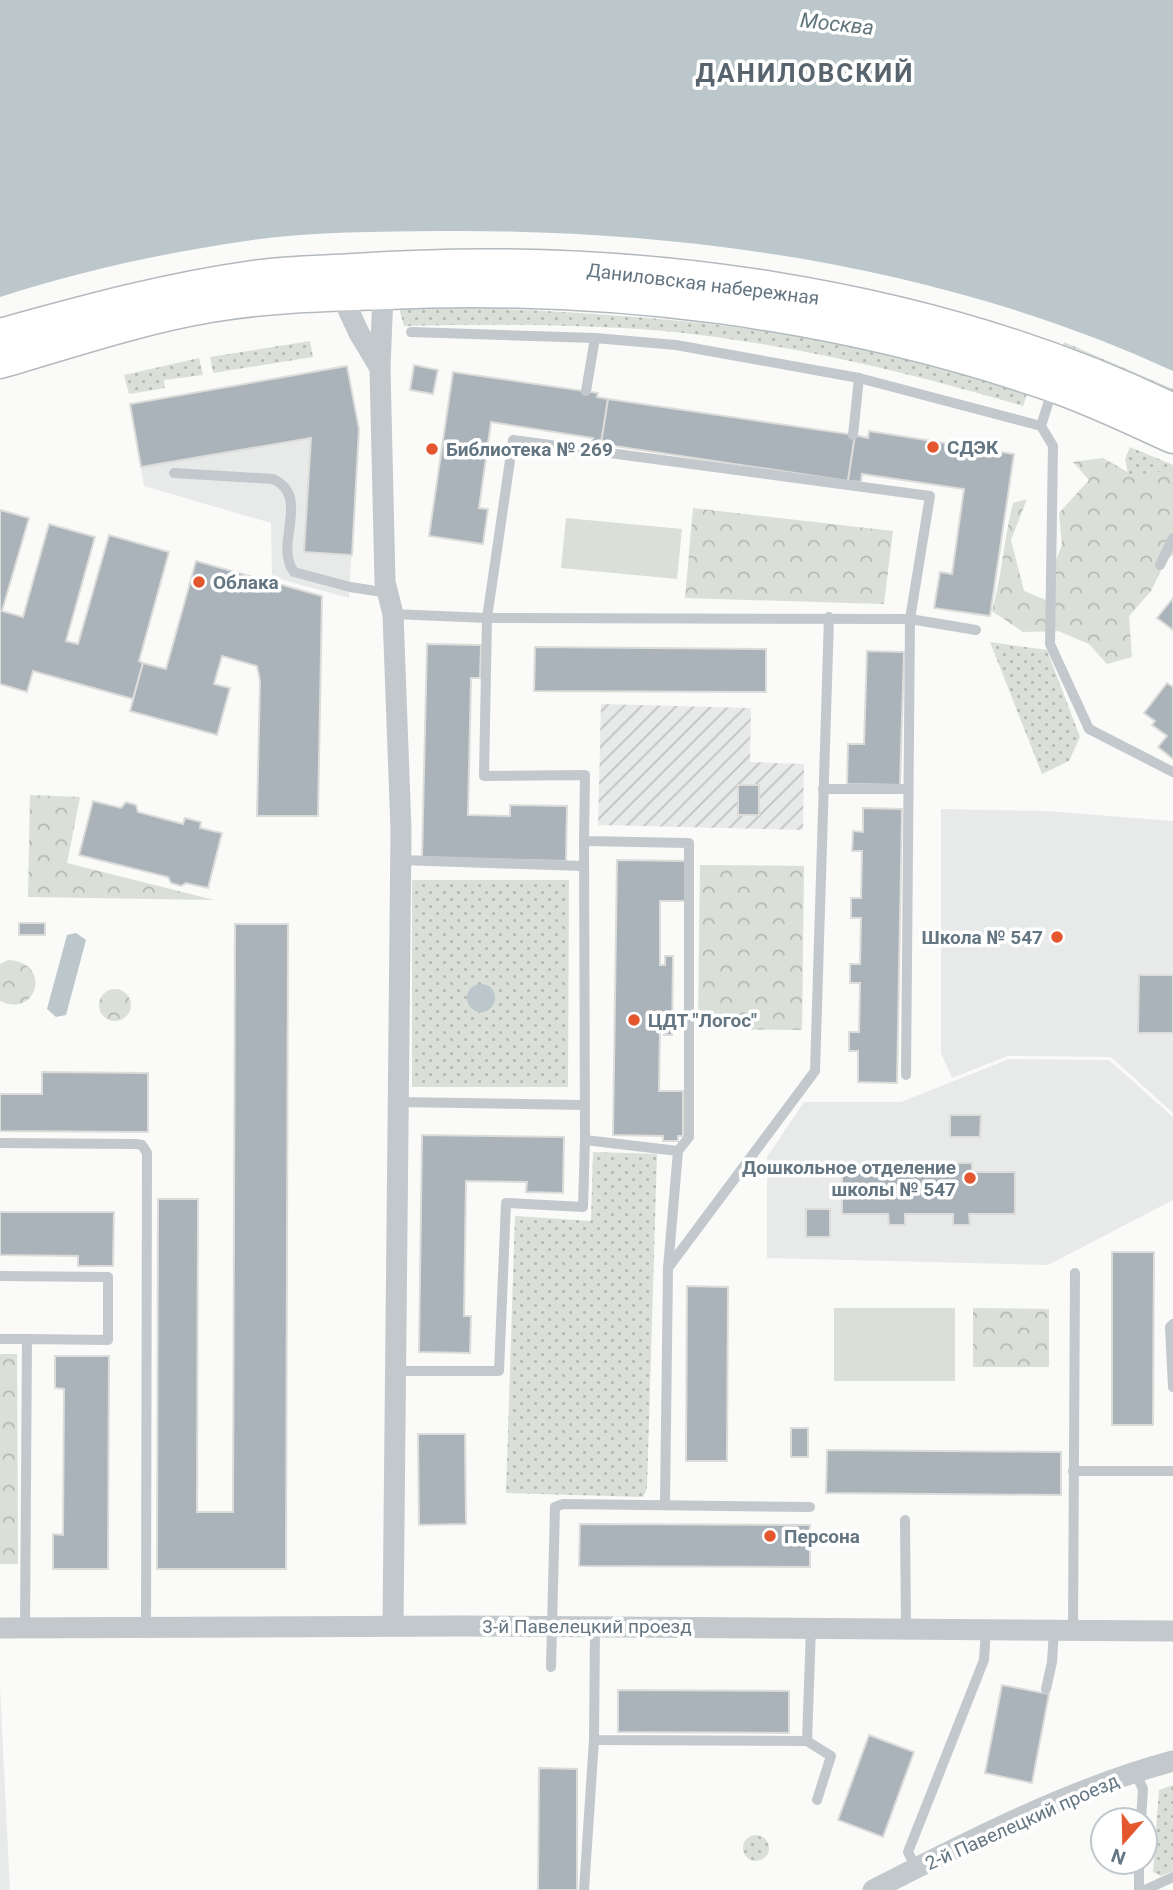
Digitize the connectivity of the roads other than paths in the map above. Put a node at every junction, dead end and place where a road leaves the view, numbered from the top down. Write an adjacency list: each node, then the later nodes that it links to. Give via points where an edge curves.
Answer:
1 (383, 293): 2 (main road, Даниловская набережная); 7 (street); 9 (main road, Даниловская набережная, via 546,290 734,309 949,354)
2 (341, 294): 6 (main road, Даниловская набережная, via 209,306); 7 (street)
3 (411, 332): 5 (lane)
4 (0, 335): 11 (main road, Даниловская набережная, via 179,289 256,276 425,265 585,268 773,289 933,321 1061,362)
5 (595, 338): 8 (lane, via 688,347); 10 (lane)
6 (0, 362)
7 (380, 368): 20 (street, via 385,582)
8 (859, 378): 12 (lane); 13 (lane)
9 (1054, 386): 12 (lane); 15 (main road, Даниловская набережная)
10 (586, 391)
11 (1173, 410)
12 (1041, 426): 25 (lane, via 1053,446 1051,644 1089,729)
13 (853, 435)
14 (579, 436): 16 (lane)
15 (1173, 436)
16 (578, 449): 22 (lane, via 513,440); 23 (lane, via 930,496)
17 (174, 473): 20 (lane, via 272,479 282,484 291,498 288,556 294,572)
18 (1173, 538): 19 (lane)
19 (1160, 565)
20 (391, 603): 22 (lane); 29 (street)
21 (829, 617): 22 (lane); 23 (lane); 26 (lane)
22 (487, 618): 28 (lane, via 484,776 585,775)
23 (910, 619): 24 (lane); 27 (lane)
24 (976, 630)
25 (1173, 772)
26 (823, 789): 27 (lane); 37 (lane, via 815,1071)
27 (908, 789): 31 (lane)
28 (584, 841): 30 (lane); 36 (lane, via 689,843 689,1137)
29 (400, 860): 30 (lane); 32 (street)
30 (582, 866): 33 (lane)
31 (906, 1075)
32 (398, 1102): 33 (lane); 43 (street)
33 (585, 1105): 34 (lane)
34 (585, 1140): 36 (lane); 43 (lane, via 583,1207 506,1203 499,1371)
35 (0, 1143): 52 (lane, via 136,1144 147,1153)
36 (678, 1151): 37 (lane)
37 (667, 1268): 47 (lane)
38 (1075, 1273): 45 (lane)
39 (0, 1276): 42 (lane, via 108,1277 108,1340)
40 (1173, 1324): 44 (lane)
41 (0, 1339): 42 (lane)
42 (27, 1339): 56 (lane)
43 (395, 1371): 50 (street)
44 (1173, 1387)
45 (1073, 1471): 46 (lane); 59 (lane)
46 (1173, 1471)
47 (665, 1503): 48 (lane); 51 (lane, via 555,1507)
48 (810, 1507)
49 (905, 1520): 57 (lane)
50 (393, 1625): 51 (street, 3-й Павелецкий проезд); 52 (street, 3-й Павелецкий проезд)
51 (552, 1626): 53 (street, 3-й Павелецкий проезд); 61 (lane)
52 (146, 1627): 56 (street, 3-й Павелецкий проезд)
53 (595, 1627): 54 (street, 3-й Павелецкий проезд); 63 (lane)
54 (811, 1627): 57 (street, 3-й Павелецкий проезд); 64 (lane)
55 (0, 1628): 56 (street, 3-й Павелецкий проезд)
56 (25, 1628)
57 (906, 1628): 58 (street, 3-й Павелецкий проезд)
58 (986, 1629): 59 (street, 3-й Павелецкий проезд); 69 (lane, via 984,1660 908,1852)
59 (1063, 1630): 60 (street, 3-й Павелецкий проезд); 62 (lane)
60 (1173, 1631)
61 (551, 1667)
62 (1046, 1689)
63 (594, 1740): 64 (lane); 71 (lane)
64 (807, 1741): 67 (lane, via 831,1756)
65 (1173, 1761): 66 (street, 2-й Павелецкий проезд)
66 (1135, 1772): 68 (lane, via 1143,1789); 69 (street, 2-й Павелецкий проезд, via 1020,1818)
67 (817, 1800)
68 (1142, 1806)
69 (916, 1868): 72 (street, 2-й Павелецкий проезд)
70 (1173, 1877): 73 (lane)
71 (584, 1890)
72 (873, 1890)
73 (1145, 1890)

